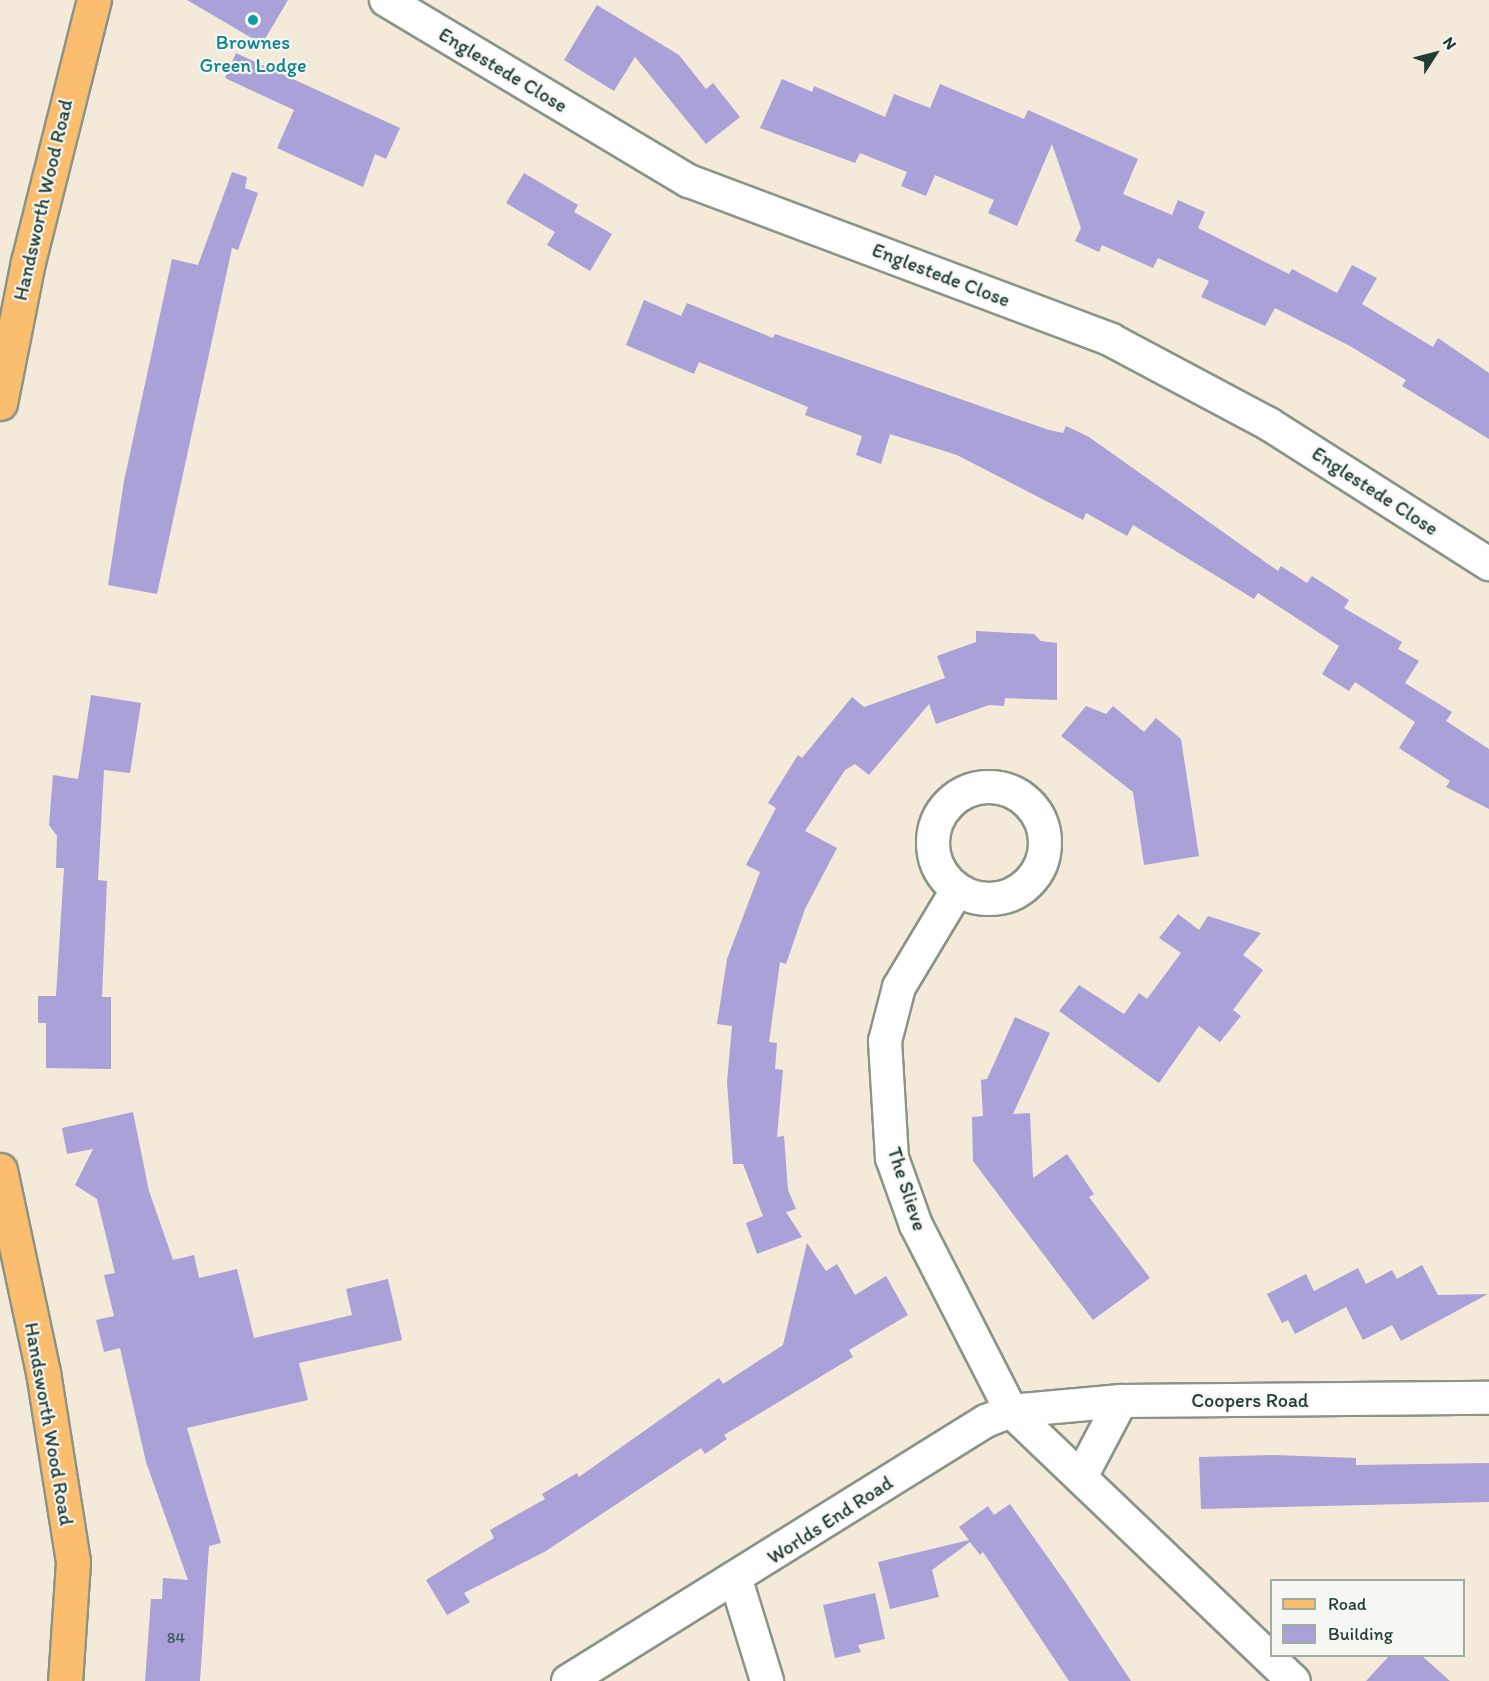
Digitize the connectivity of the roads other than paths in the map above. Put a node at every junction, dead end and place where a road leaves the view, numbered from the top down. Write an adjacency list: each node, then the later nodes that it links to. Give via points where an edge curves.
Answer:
1 (94, 0): 3 (main road, Handsworth Wood Road, via 28,262)
2 (386, 0): 4 (street, Englestede Close, via 689,181 1111,340 1269,424)
3 (0, 403)
4 (1489, 564)
5 (956, 892): 9 (street, The Slieve, via 899,987 885,1041 892,1158 916,1226)
6 (0, 1170): 12 (main road, Handsworth Wood Road, via 43,1372 73,1562)
7 (1489, 1398): 8 (street, Coopers Road)
8 (1121, 1401): 9 (street, Coopers Road); 10 (street)
9 (1011, 1411): 10 (street); 11 (street, Worlds End Road, via 986,1421)
10 (1083, 1475): 15 (street)
11 (736, 1580): 13 (street, Worlds End Road); 14 (street)
12 (65, 1681)
13 (568, 1681)
14 (767, 1681)
15 (1294, 1681)

